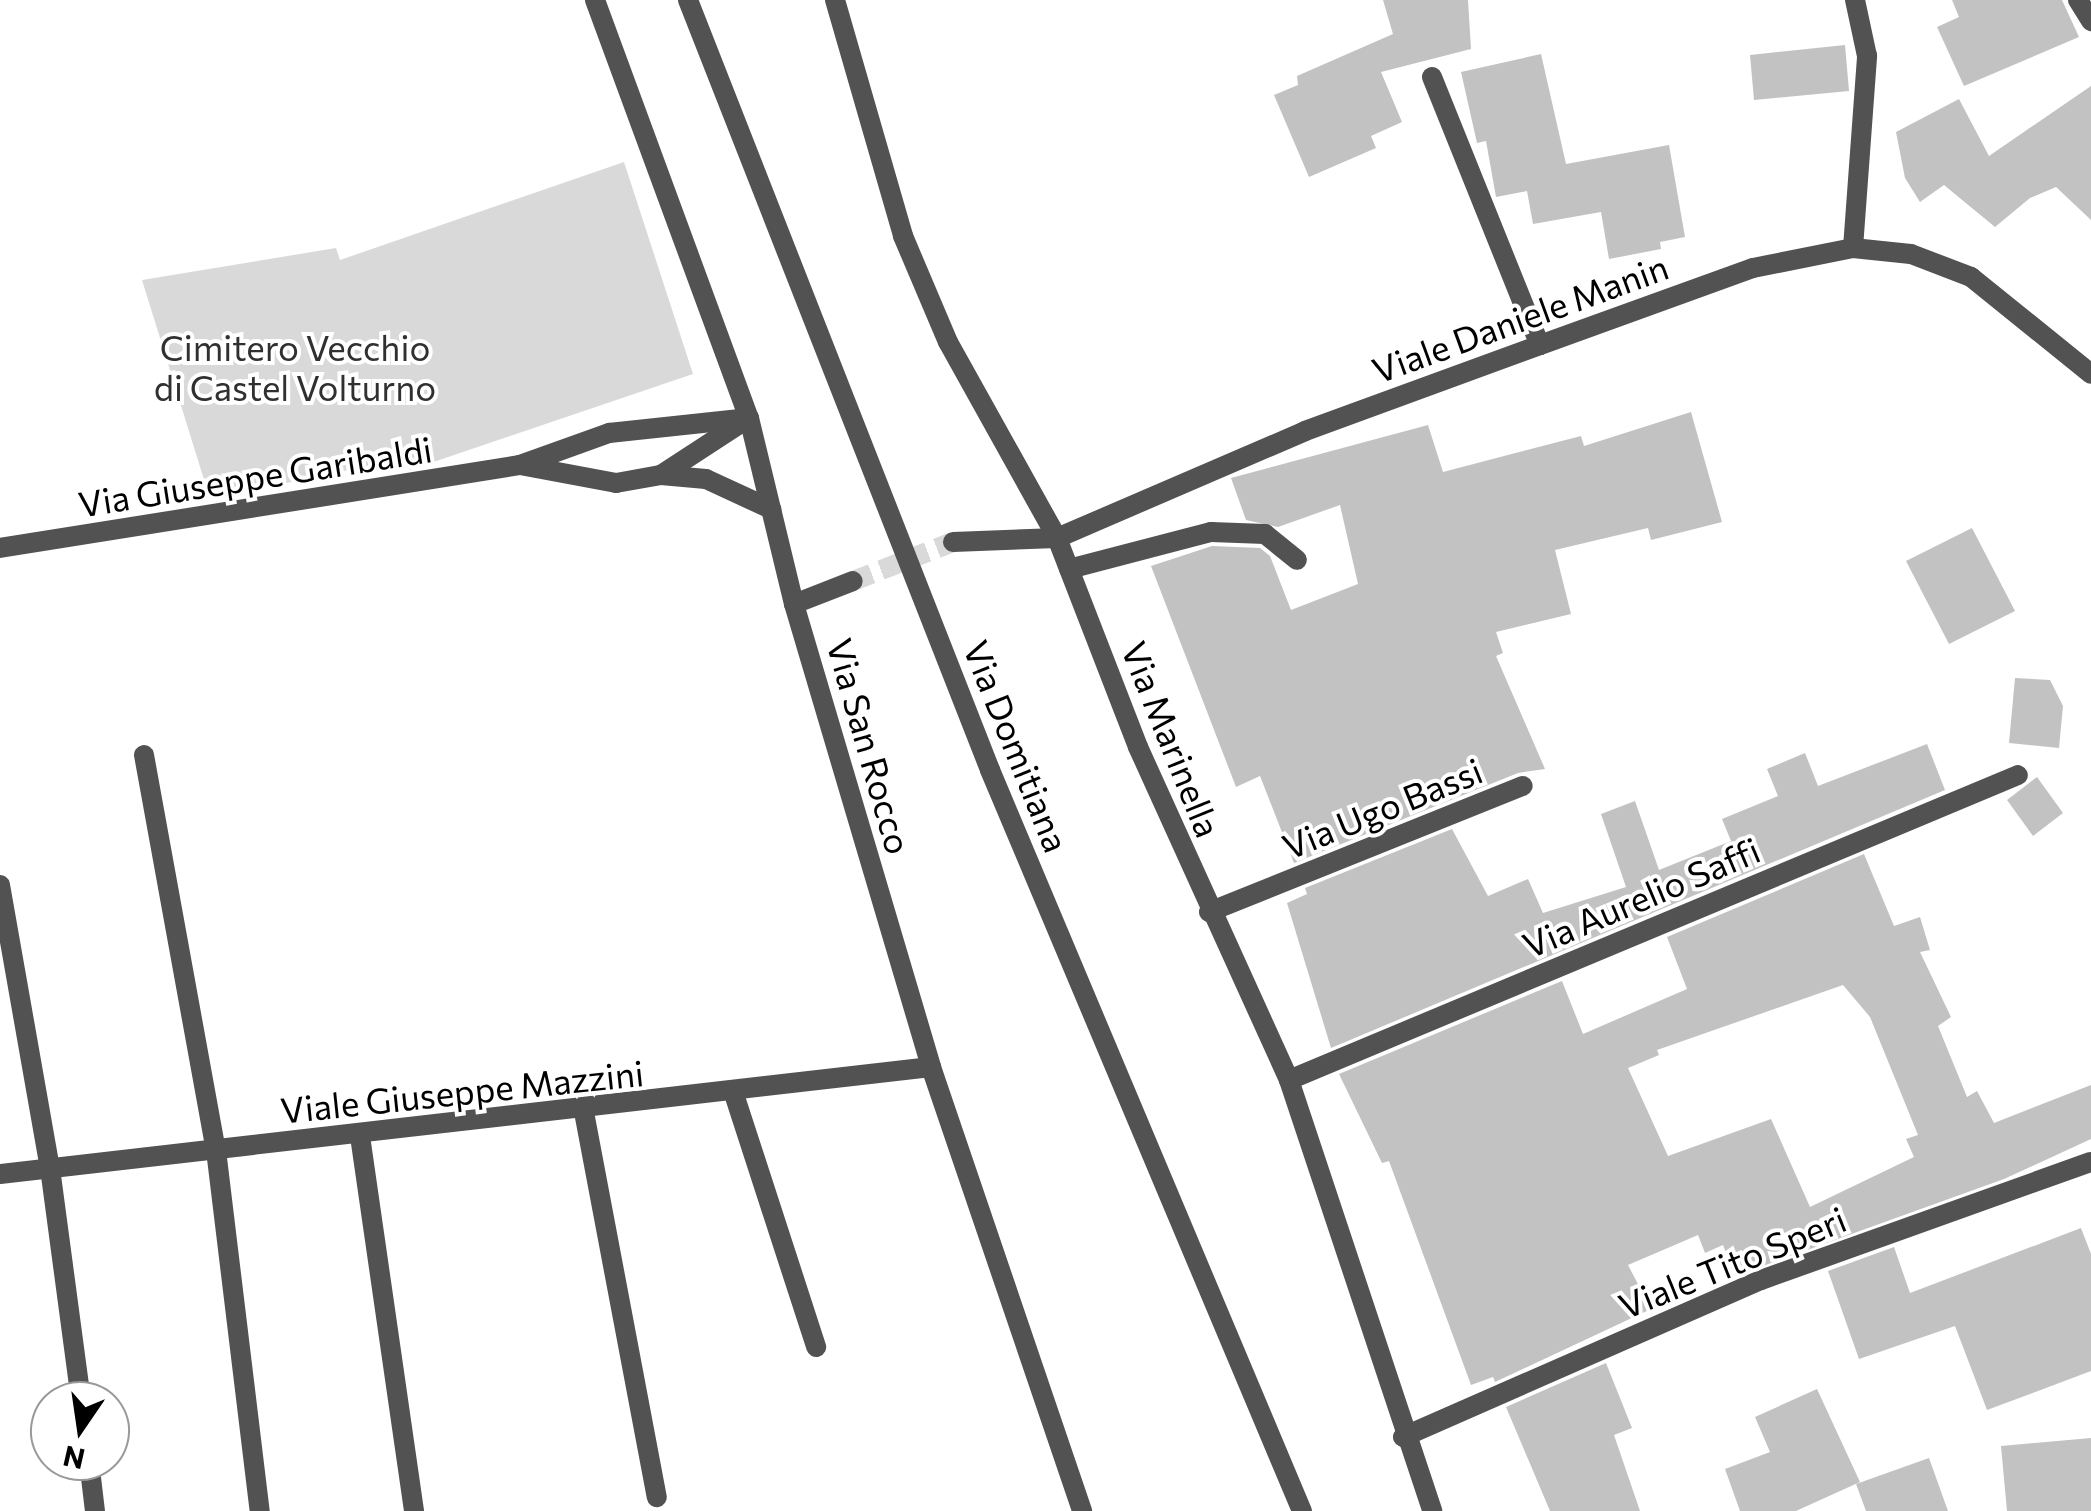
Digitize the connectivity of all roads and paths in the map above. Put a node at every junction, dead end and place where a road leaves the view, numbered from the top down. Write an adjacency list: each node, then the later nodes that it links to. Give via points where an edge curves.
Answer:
1 (596, 0): 11 (street, Via San Rocco)
2 (688, 0): 45 (street, Via Domitiana, via 990,770)
3 (835, 0): 15 (street, Via Marinella, via 902,236 948,342)
4 (1855, 0): 8 (street, via 1867,56)
5 (2078, 0): 6 (street)
6 (2091, 21)
7 (1432, 77): 9 (street)
8 (1853, 248): 9 (street, Viale Daniele Manin, via 1753,268); 10 (street, Viale Daniele Manin, via 1911,254 1971,276)
9 (1540, 345): 15 (street, Viale Daniele Manin, via 1305,432)
10 (2091, 374)
11 (748, 418): 12 (street, Via Giuseppe Garibaldi, via 610,433); 13 (street, Via Giuseppe Garibaldi); 14 (street, Via San Rocco)
12 (520, 465): 13 (street, Via Giuseppe Garibaldi, via 616,483); 17 (street, Via Giuseppe Garibaldi)
13 (661, 475): 14 (street, Via Giuseppe Garibaldi, via 706,479)
14 (771, 509): 21 (street, Via San Rocco)
15 (1057, 538): 16 (street, Viale Daniele Manin); 19 (street, Via Marinella)
16 (953, 542)
17 (0, 548)
18 (1297, 560): 19 (street, via 1265,534 1212,532)
19 (1070, 570): 26 (street, Via Marinella)
20 (853, 581): 21 (street)
21 (794, 604): 27 (street, Via San Rocco)
22 (144, 755): 32 (street)
23 (2018, 775): 28 (street, Via Aurelio Saffi)
24 (1523, 786): 26 (street, Via Ugo Bassi)
25 (0, 885): 34 (street)
26 (1210, 912): 28 (street, Via Marinella)
27 (931, 1068): 29 (street, Viale Giuseppe Mazzini); 44 (street, Via San Rocco)
28 (1289, 1080): 38 (street, Via Marinella)
29 (734, 1094): 30 (street, Viale Giuseppe Mazzini); 36 (street)
30 (584, 1112): 31 (street, Viale Giuseppe Mazzini); 40 (street)
31 (360, 1136): 32 (street, Viale Giuseppe Mazzini); 43 (street)
32 (216, 1150): 34 (street, Viale Giuseppe Mazzini); 42 (street)
33 (2091, 1162): 38 (street, Viale Tito Speri, via 1761,1280)
34 (50, 1168): 35 (street, Viale Giuseppe Mazzini); 37 (street)
35 (0, 1174)
36 (816, 1346)
37 (78, 1381)
38 (1403, 1437): 46 (street, Via Marinella)
39 (91, 1481): 41 (street)
40 (658, 1497)
41 (95, 1511)
42 (260, 1511)
43 (414, 1511)
44 (1082, 1511)
45 (1302, 1511)
46 (1432, 1511)

